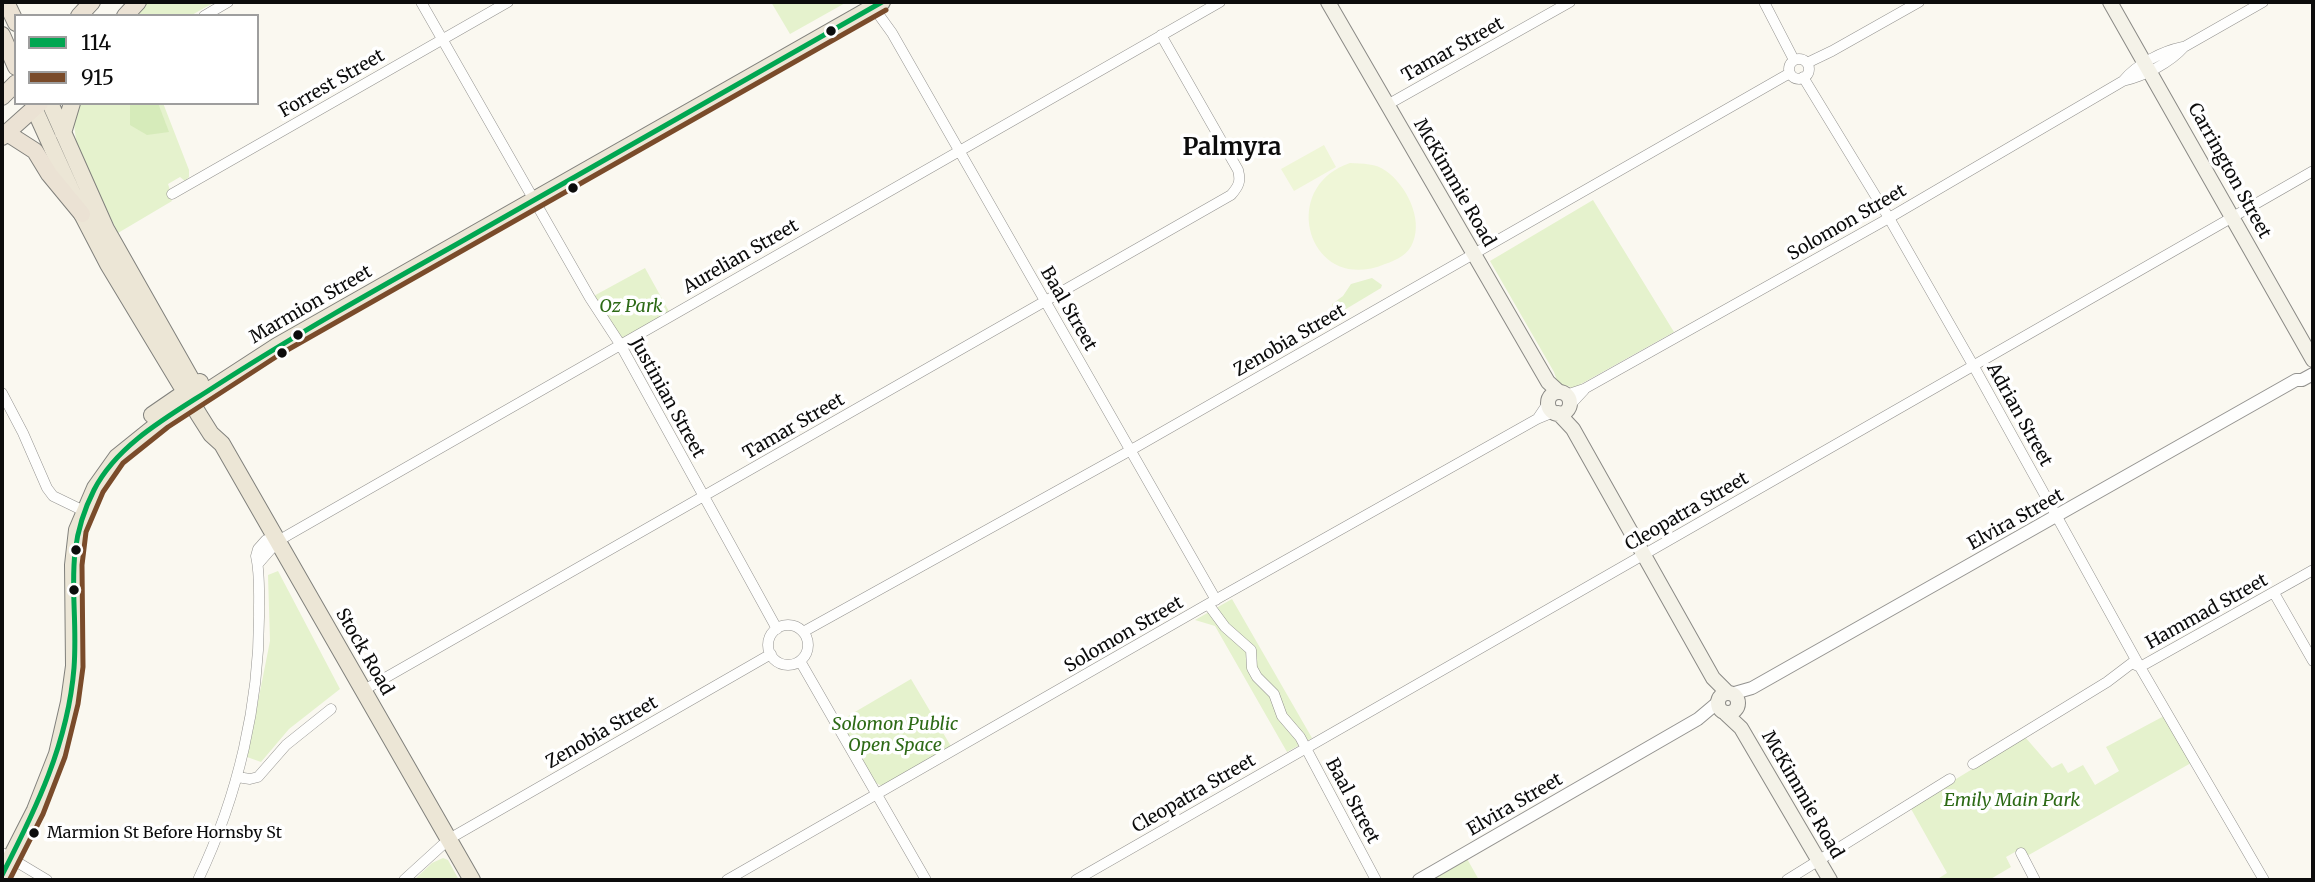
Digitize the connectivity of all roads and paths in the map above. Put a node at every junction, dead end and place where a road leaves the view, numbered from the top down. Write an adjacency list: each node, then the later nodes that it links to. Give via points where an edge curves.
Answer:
1 (6, 2): 15 (highway)
2 (228, 2): 14 (street)
3 (421, 2): 17 (street, Justinian Street)
4 (508, 2): 17 (street, Forrest Street)
5 (1220, 2): 16 (street, Aurelian Street)
6 (1328, 2): 28 (main road, McKimmie Road)
7 (1570, 2): 28 (street, Tamar Street)
8 (1764, 2): 19 (street)
9 (1919, 2): 21 (street)
10 (2110, 2): 22 (main road, Carrington Street)
11 (2118, 2): 22 (main road, Carrington Street)
12 (2263, 2): 22 (street, Solomon Street)
13 (874, 3): 31 (street, Baal Street); 34 (main road, Marmion Street)
14 (207, 14)
15 (14, 19)
16 (1161, 35): 31 (street, Aurelian Street); 39 (street, Tamar Street, via 1238,170 1238,187)
17 (442, 40): 33 (street, Forrest Street); 34 (street, Justinian Street)
18 (3, 43): 20 (highway)
19 (1794, 60): 21 (street); 23 (street)
20 (14, 63)
21 (1807, 63): 24 (street, via 1808,73)
22 (2150, 65): 36 (main road, Carrington Street); 37 (street, Solomon Street, via 2134,79 2123,81)
23 (1790, 73): 24 (street); 38 (street, Zenobia Street)
24 (1803, 78): 37 (street, Adrian Street)
25 (35, 105): 30 (highway); 35 (main road, Stock Road)
26 (51, 105): 29 (main road, Stock Road)
27 (71, 105): 29 (main road)
28 (1387, 105): 38 (main road, McKimmie Road)
29 (63, 133): 48 (main road, Stock Road, via 106,229)
30 (4, 135): 35 (highway, via 35,151)
31 (960, 150): 39 (street, Baal Street); 40 (street, Aurelian Street)
32 (2313, 171): 36 (street, Cleopatra Street)
33 (172, 194)
34 (532, 197): 40 (street, Justinian Street); 48 (main road, Marmion Street)
35 (82, 214): 48 (main road, Stock Road, via 126,295)
36 (2235, 216): 41 (main road, Carrington Street); 42 (main road, Carrington Street); 43 (street, Cleopatra Street)
37 (1889, 218): 43 (street, Adrian Street); 49 (street, Solomon Street)
38 (1473, 255): 49 (main road, McKimmie Road); 50 (street, Zenobia Street)
39 (1045, 301): 50 (street, Baal Street); 51 (street, Tamar Street)
40 (620, 344): 51 (street, Justinian Street); 54 (street, Aurelian Street)
41 (2313, 345)
42 (2313, 360)
43 (1973, 365): 53 (street, Adrian Street); 55 (street, Cleopatra Street)
44 (2313, 367): 46 (street, Elvira Street)
45 (2313, 374): 46 (street, Elvira Street)
46 (2296, 380): 53 (street, Elvira Street)
47 (2, 393): 52 (street, via 47,488)
48 (193, 394): 52 (main road, Marmion Street, via 117,457); 54 (main road, Stock Road, via 211,434 222,444)
49 (1558, 401): 55 (main road, McKimmie Road); 58 (street, Solomon Street, via 1537,419)
50 (1131, 450): 58 (street, Baal Street); 60 (street, Zenobia Street)
51 (704, 497): 59 (street, Justinian Street); 65 (street, Tamar Street)
52 (80, 510): 75 (main road, Marmion Street, via 67,545 68,630 62,700 44,768)
53 (2058, 516): 64 (street, Adrian Street); 66 (street, Elvira Street)
54 (278, 541): 65 (main road, Stock Road); 70 (street, Aurelian Street, via 258,564 260,640)
55 (1644, 555): 66 (main road, McKimmie Road); 68 (street, Cleopatra Street)
56 (2313, 570): 57 (street, Hammad Street)
57 (2274, 593): 63 (street); 64 (street, Hammad Street)
58 (1212, 602): 68 (street, Baal Street, via 1224,627 1248,646 1257,677 1275,694 1283,716); 72 (street, Solomon Street)
59 (777, 629): 60 (street, via 792,625); 61 (street, via 769,640)
60 (803, 632): 62 (street, via 807,650)
61 (771, 654): 62 (street, via 786,664); 73 (street, Zenobia Street)
62 (800, 661): 72 (street)
63 (2313, 661)
64 (2140, 667): 69 (street, Hammad Street, via 2132,663); 90 (street, Adrian Street)
65 (364, 690): 73 (main road, Stock Road)
66 (1727, 703): 76 (main road, McKimmie Road); 78 (street, Elvira Street)
67 (331, 709): 70 (street, via 286,745 258,777)
68 (1306, 748): 85 (street, Cleopatra Street); 86 (street, Baal Street)
69 (1973, 764)
70 (237, 777): 80 (street)
71 (1950, 779): 76 (street)
72 (876, 796): 83 (street, Solomon Street); 84 (street)
73 (449, 839): 81 (street, Zenobia Street); 82 (main road, Stock Road)
74 (2021, 853): 89 (street)
75 (5, 857): 77 (main road, Marmion Street); 79 (street)
76 (1819, 862): 87 (street); 88 (main road, McKimmie Road)
77 (2, 876)
78 (1417, 879)
79 (47, 880)
80 (198, 880)
81 (404, 880)
82 (472, 880)
83 (727, 880)
84 (926, 880)
85 (1076, 880)
86 (1376, 880)
87 (1787, 880)
88 (1830, 880)
89 (2035, 880)
90 (2264, 880)

